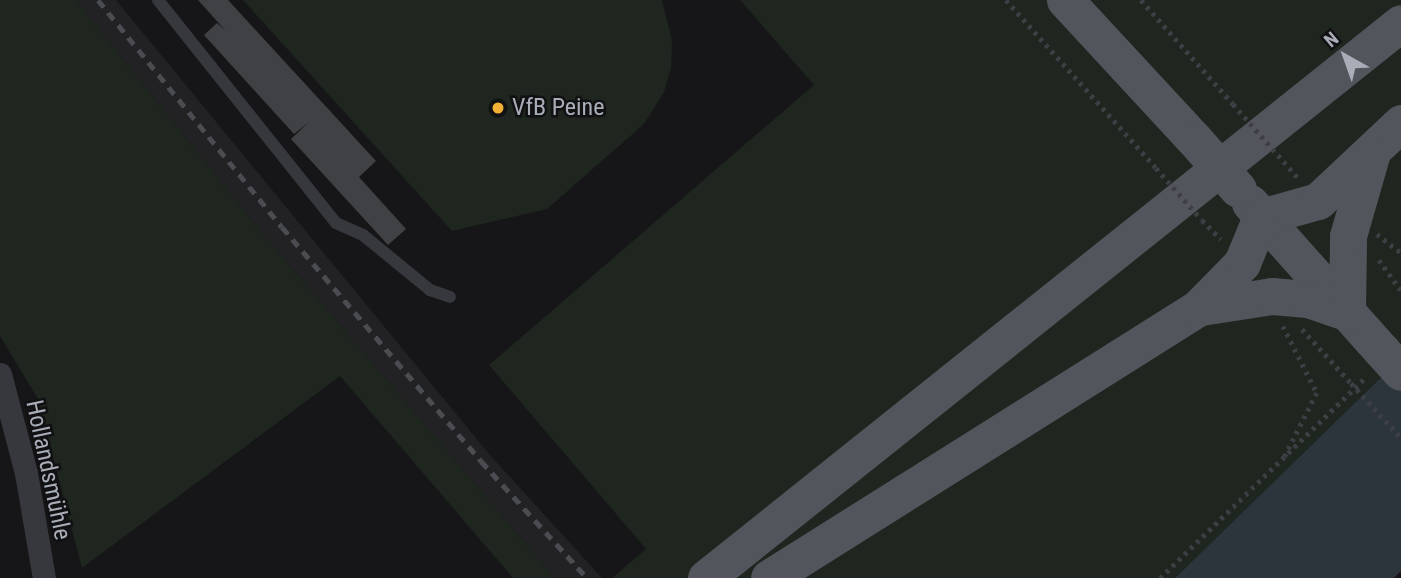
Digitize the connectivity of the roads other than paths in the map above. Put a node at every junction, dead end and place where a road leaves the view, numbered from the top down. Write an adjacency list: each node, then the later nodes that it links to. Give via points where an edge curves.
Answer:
1 (158, 0): 9 (lane, via 336,223 363,235 430,290)
2 (1065, 0): 5 (main road)
3 (1099, 0): 5 (main road)
4 (1399, 24): 15 (main road)
5 (1108, 47): 8 (main road, bridge)
6 (1401, 123): 7 (main road)
7 (1374, 150): 8 (main road, via 1318,201); 11 (main road, via 1350,225)
8 (1261, 217): 10 (main road, via 1242,262); 11 (main road)
9 (450, 297)
10 (1198, 307): 11 (main road, via 1272,296 1308,299); 16 (main road)
11 (1347, 312): 12 (main road)
12 (1386, 364)
13 (0, 374): 14 (street, Hollandsmühle, via 26,473)
14 (44, 578)
15 (706, 578)
16 (769, 578)

